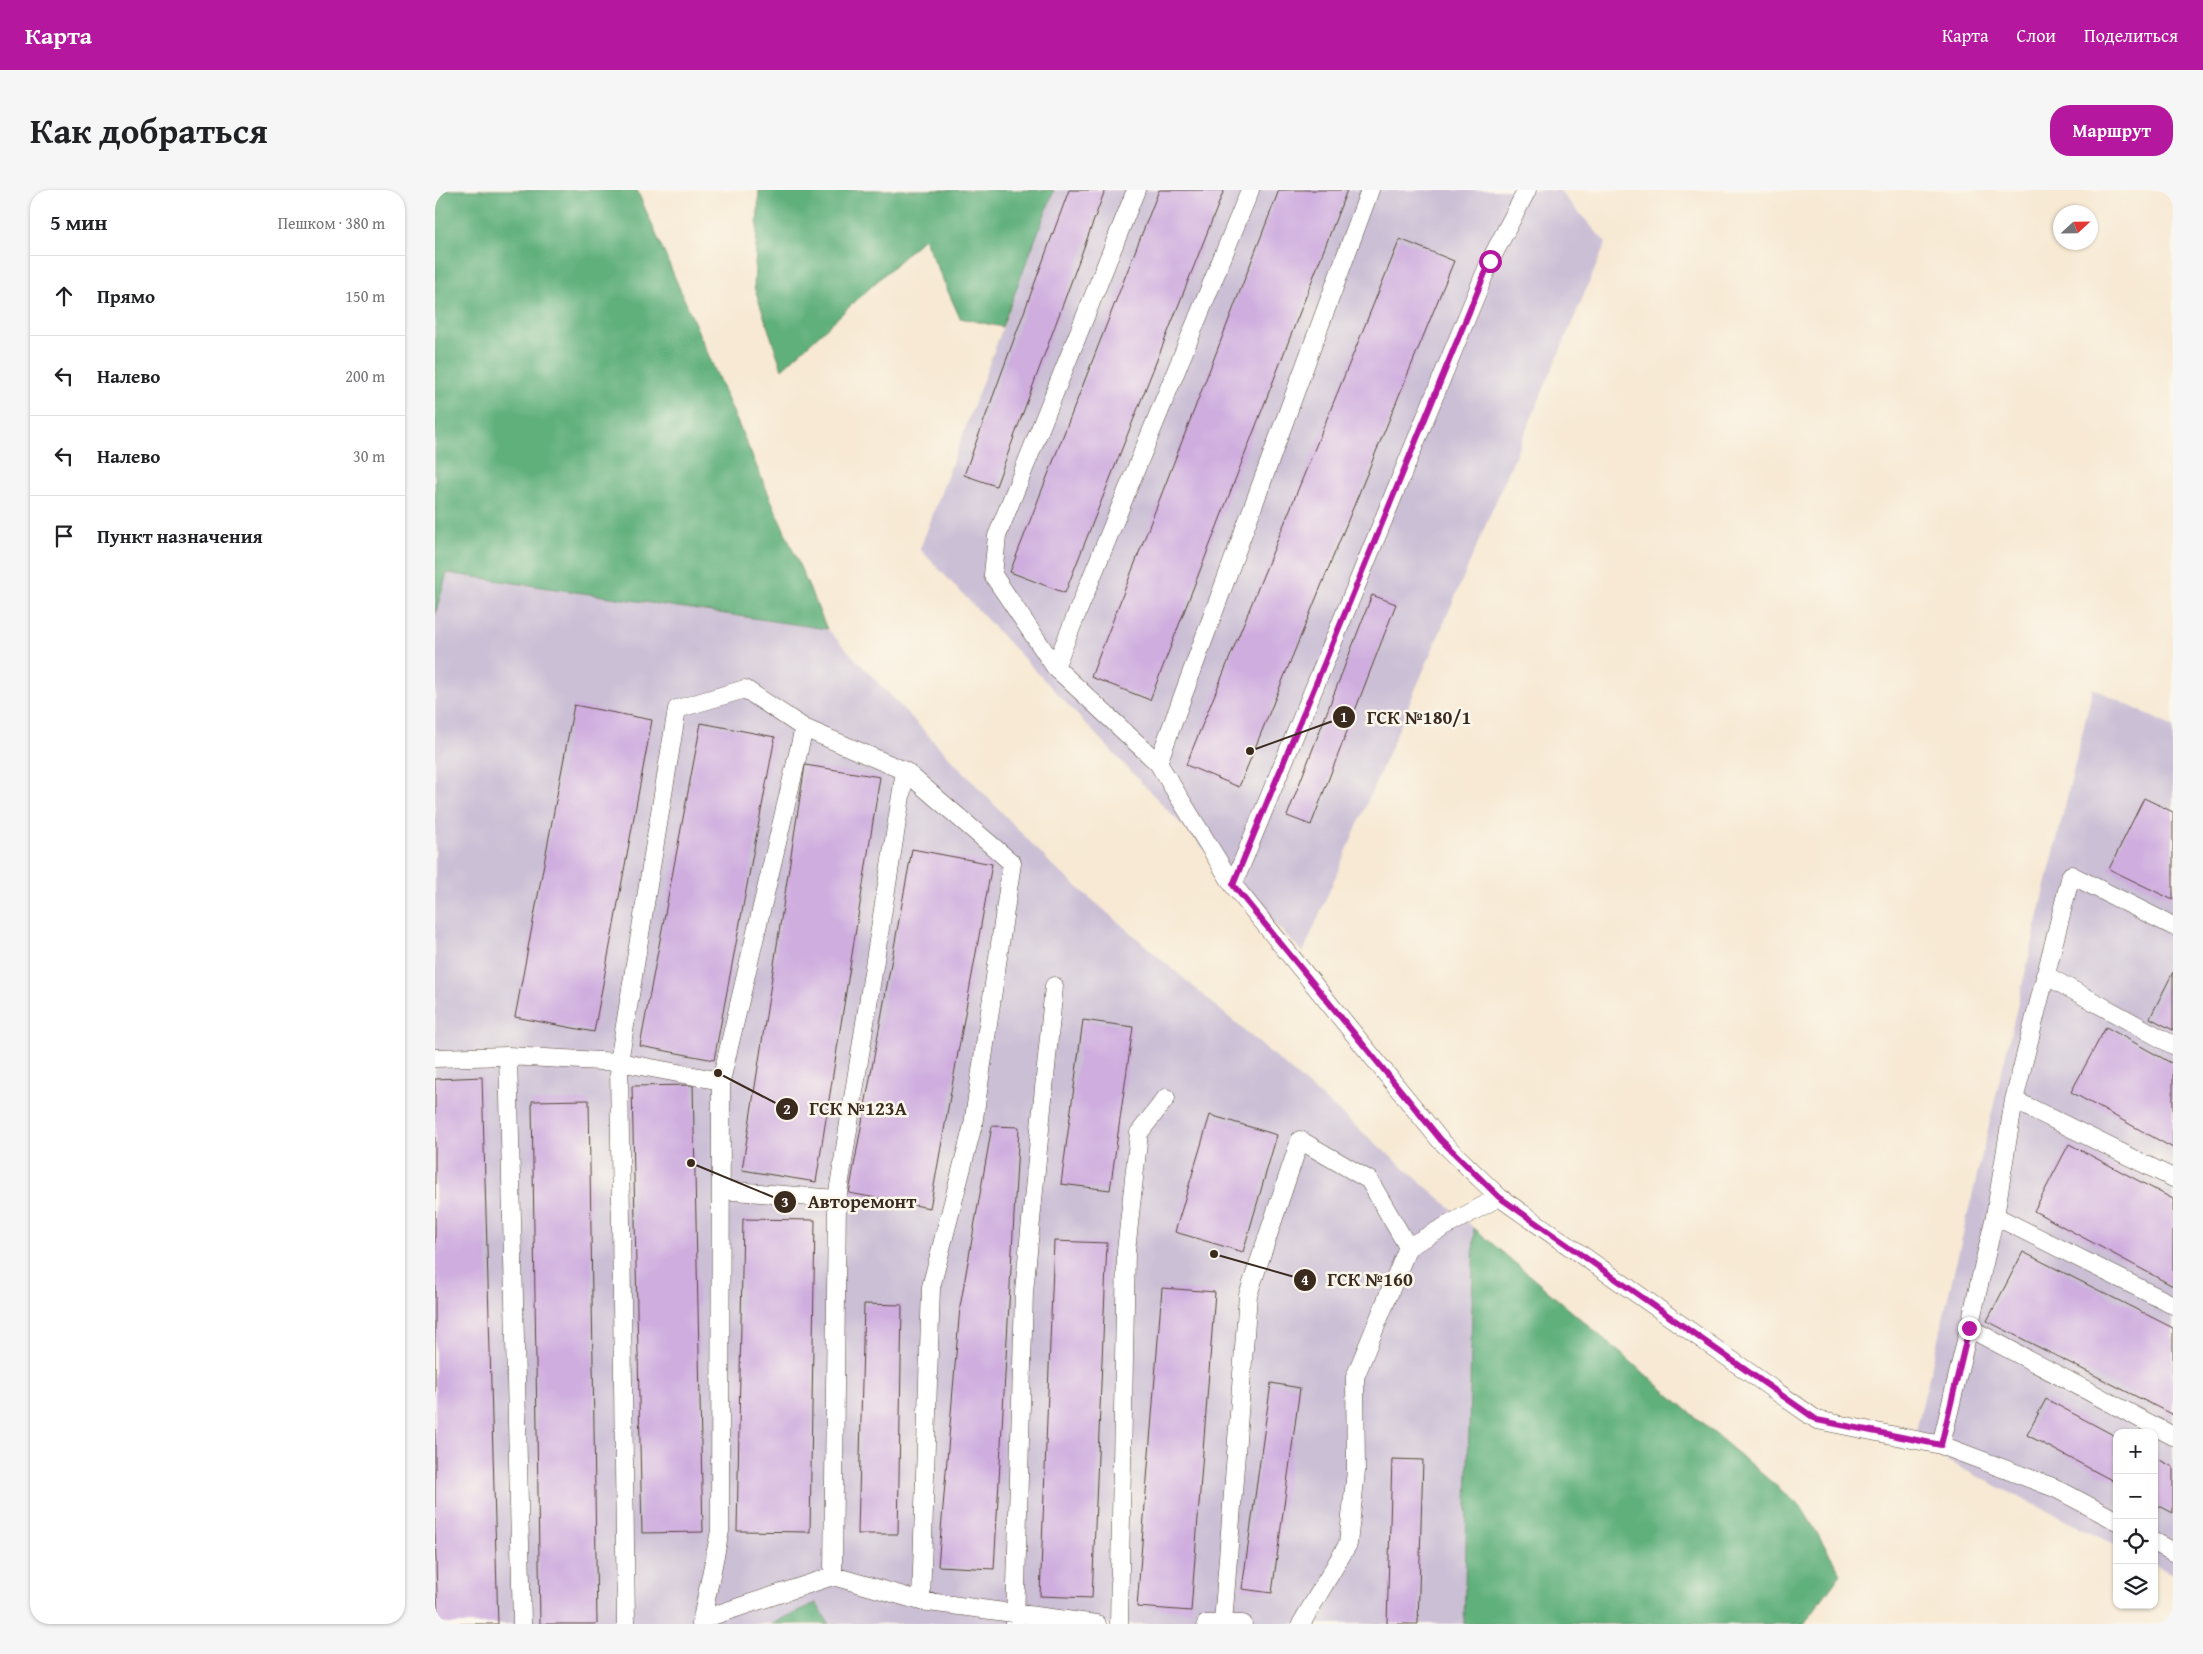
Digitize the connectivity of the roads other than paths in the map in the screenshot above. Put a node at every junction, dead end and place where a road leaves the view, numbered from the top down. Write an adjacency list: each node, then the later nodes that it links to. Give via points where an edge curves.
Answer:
1 (1135, 190): 5 (lane, via 997,536 993,574)
2 (1250, 190): 5 (lane)
3 (1370, 190): 7 (lane)
4 (1527, 190): 9 (lane, via 1490,261)
5 (1055, 667): 7 (lane)
6 (804, 728): 8 (lane); 16 (lane, via 745,689 677,709); 17 (lane)
7 (1158, 763): 9 (lane)
8 (905, 771): 23 (lane); 34 (lane, via 1012,863 973,1125 931,1287)
9 (1233, 885): 22 (lane, via 1441,1140)
10 (2173, 926): 11 (lane, via 2071,875)
11 (2045, 975): 13 (lane); 19 (lane)
12 (1054, 986): 35 (lane, via 1024,1292)
13 (2173, 1044)
14 (508, 1056): 15 (lane); 16 (lane); 37 (lane)
15 (435, 1058)
16 (619, 1062): 17 (lane); 38 (lane)
17 (721, 1081): 21 (lane)
18 (1166, 1098): 40 (lane, via 1139,1133 1126,1251)
19 (2014, 1100): 20 (lane); 24 (lane)
20 (2173, 1178)
21 (721, 1190): 23 (lane); 36 (lane, via 720,1531)
22 (1499, 1197): 25 (lane); 29 (lane, via 1817,1420)
23 (837, 1200): 33 (lane)
24 (1995, 1216): 26 (lane); 27 (lane)
25 (1408, 1247): 42 (lane, via 1369,1180 1300,1140 1248,1295); 44 (lane, via 1355,1377 1356,1471 1348,1544)
26 (2173, 1306)
27 (1969, 1328): 28 (lane); 29 (lane)
28 (2173, 1436)
29 (1941, 1445): 30 (lane, via 2055,1488)
30 (2113, 1519)
31 (2158, 1544): 32 (lane)
32 (2173, 1552)
33 (833, 1576): 34 (lane); 36 (lane)
34 (921, 1601): 35 (lane)
35 (1015, 1619): 39 (lane)
36 (702, 1622)
37 (522, 1624)
38 (626, 1624)
39 (1097, 1624)
40 (1119, 1624)
41 (1206, 1624): 42 (lane)
42 (1223, 1624): 43 (lane)
43 (1243, 1624)
44 (1301, 1624)

